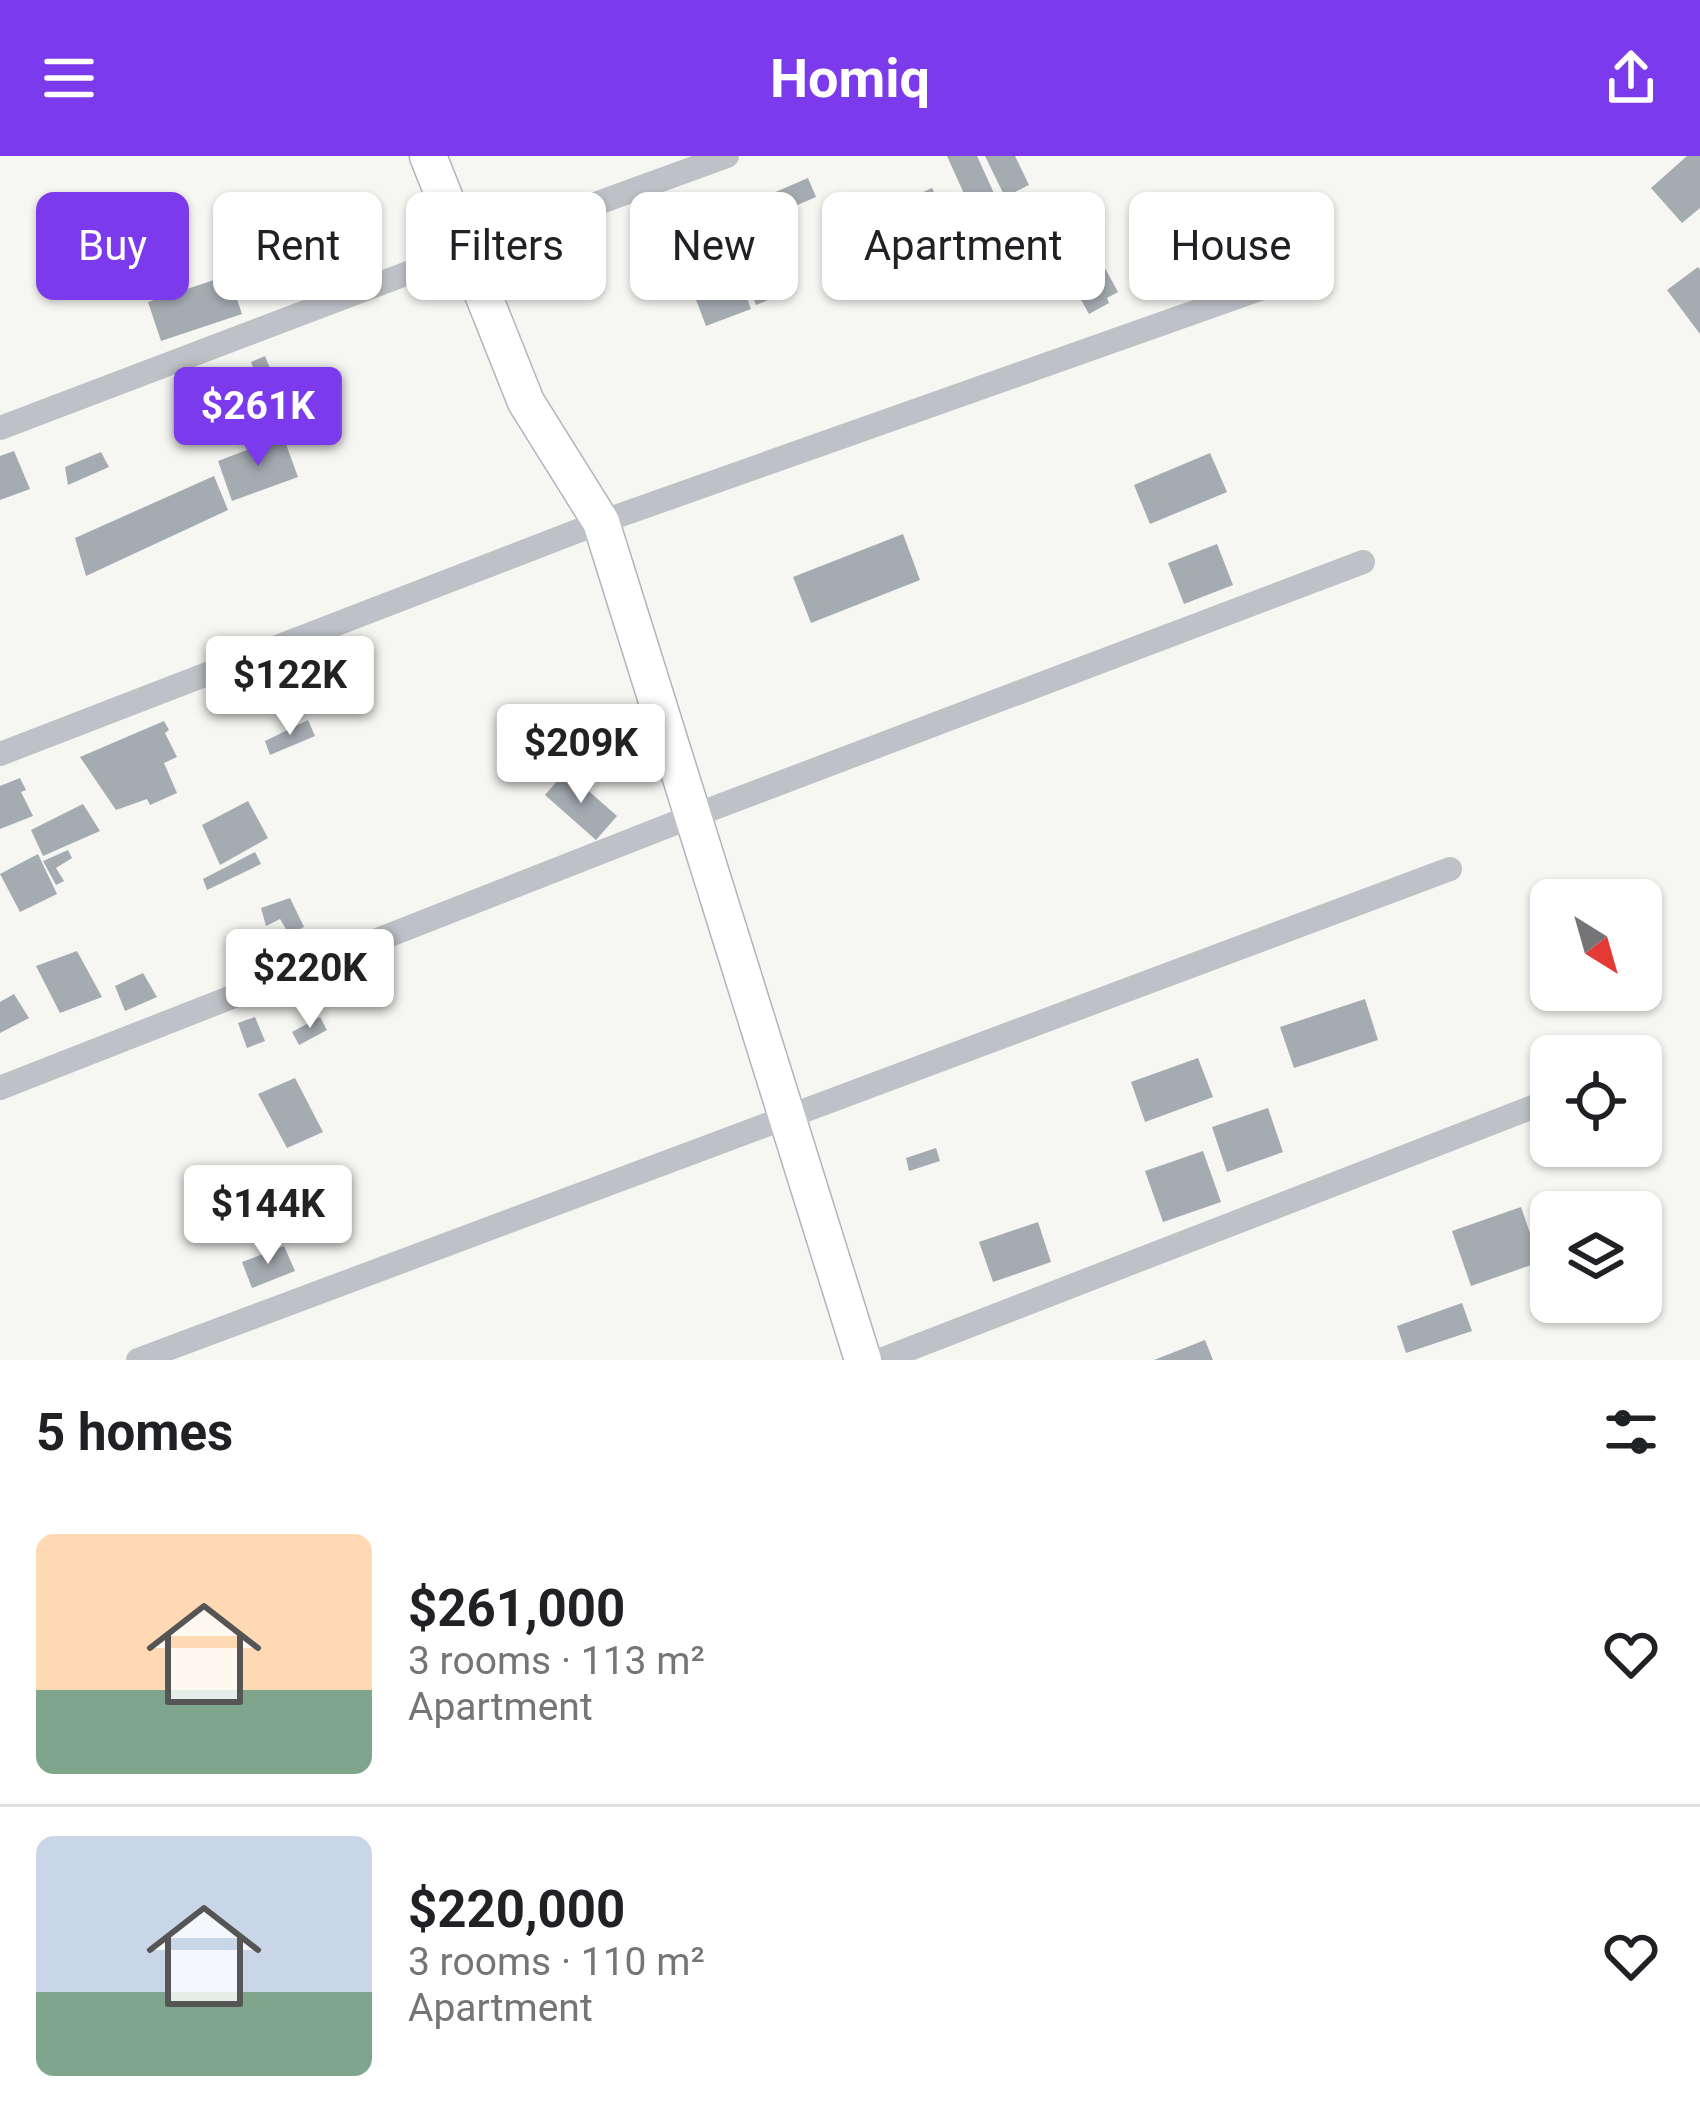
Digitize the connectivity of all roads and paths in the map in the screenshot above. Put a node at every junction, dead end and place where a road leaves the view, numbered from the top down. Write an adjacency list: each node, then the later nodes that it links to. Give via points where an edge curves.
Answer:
1 (428, 156): 3 (street)
2 (727, 156): 4 (street)
3 (443, 192)
4 (606, 200)
5 (406, 273): 8 (street)
6 (486, 300): 9 (street, via 526,402)
7 (1229, 300): 9 (street)
8 (0, 428)
9 (601, 522): 11 (street); 12 (street)
10 (1363, 562): 12 (street)
11 (0, 754)
12 (693, 816): 14 (street); 16 (street)
13 (1450, 868): 16 (street)
14 (0, 1088)
15 (1530, 1108): 19 (street)
16 (787, 1116): 17 (street); 18 (street)
17 (137, 1360)
18 (863, 1360)
19 (881, 1360)

